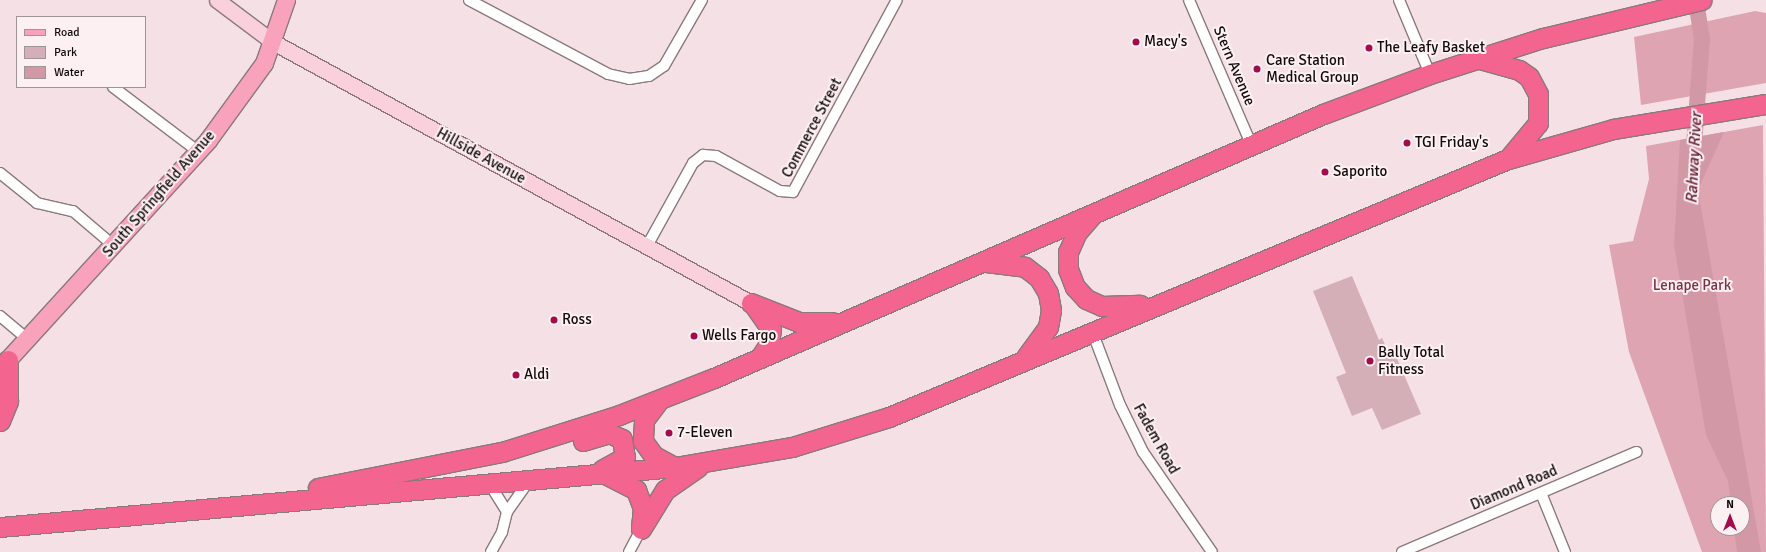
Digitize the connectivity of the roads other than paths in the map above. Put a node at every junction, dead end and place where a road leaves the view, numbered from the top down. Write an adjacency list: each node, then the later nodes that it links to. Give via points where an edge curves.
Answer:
1 (217, 0): 9 (street, Hillside Avenue)
2 (286, 0): 9 (main road, South Springfield Avenue)
3 (469, 0): 4 (street, via 608,74 629,79 649,76 664,66)
4 (702, 0)
5 (897, 0): 20 (street, Commerce Street, via 793,192 780,191 716,156 703,155 693,163)
6 (1189, 0): 14 (street, Stern Avenue)
7 (1399, 0): 11 (street)
8 (1701, 0): 10 (highway, via 1586,26)
9 (273, 42): 15 (main road, South Springfield Avenue, via 255,77); 20 (street, Hillside Avenue)
10 (1478, 58): 11 (highway); 16 (highway, via 1519,70 1532,82 1538,94 1538,123)
11 (1430, 74): 14 (highway)
12 (114, 88): 15 (street)
13 (1766, 104): 16 (highway, via 1596,133)
14 (1251, 144): 18 (highway)
15 (199, 152): 19 (main road, South Springfield Avenue)
16 (1508, 159): 23 (highway)
17 (0, 173): 19 (street, via 37,203 73,210)
18 (1096, 212): 21 (highway); 23 (highway, via 1070,246 1067,264 1075,287 1091,302 1107,307)
19 (114, 246): 27 (main road, South Springfield Avenue)
20 (647, 246): 22 (street, Hillside Avenue)
21 (982, 262): 25 (highway); 29 (highway, via 1025,267 1039,278 1048,293 1051,310 1048,327)
22 (751, 303): 25 (highway, via 799,322); 28 (highway, via 765,316 771,329 769,344)
23 (1156, 304): 26 (highway)
24 (0, 316): 27 (street)
25 (843, 322): 28 (highway)
26 (1092, 331): 29 (highway); 47 (street, Fadem Road, via 1120,405 1143,452)
27 (28, 339): 30 (main road, South Springfield Avenue)
28 (760, 358): 31 (highway)
29 (1022, 361): 35 (highway, via 848,431 776,451)
30 (4, 364): 32 (highway, via 8,401)
31 (660, 400): 34 (highway, via 554,437); 36 (highway, via 644,420 643,441 654,456)
32 (1, 416)
33 (1637, 452): 40 (street, Diamond Road)
34 (480, 456): 37 (highway, via 527,452 606,434 620,436 626,446 625,457); 42 (highway, via 294,491)
35 (704, 464): 36 (highway); 44 (highway, via 665,490)
36 (675, 467): 37 (highway)
37 (598, 474): 38 (highway); 44 (highway, via 629,483 636,490 643,508)
38 (532, 478): 39 (highway); 41 (street)
39 (488, 482): 41 (street); 43 (highway, via 235,509)
40 (1541, 493): 48 (street, Diamond Road); 49 (street)
41 (507, 512): 45 (street, via 502,532)
42 (0, 515)
43 (5, 528)
44 (641, 530): 46 (street)
45 (491, 552)
46 (629, 552)
47 (1212, 552)
48 (1402, 552)
49 (1565, 552)

